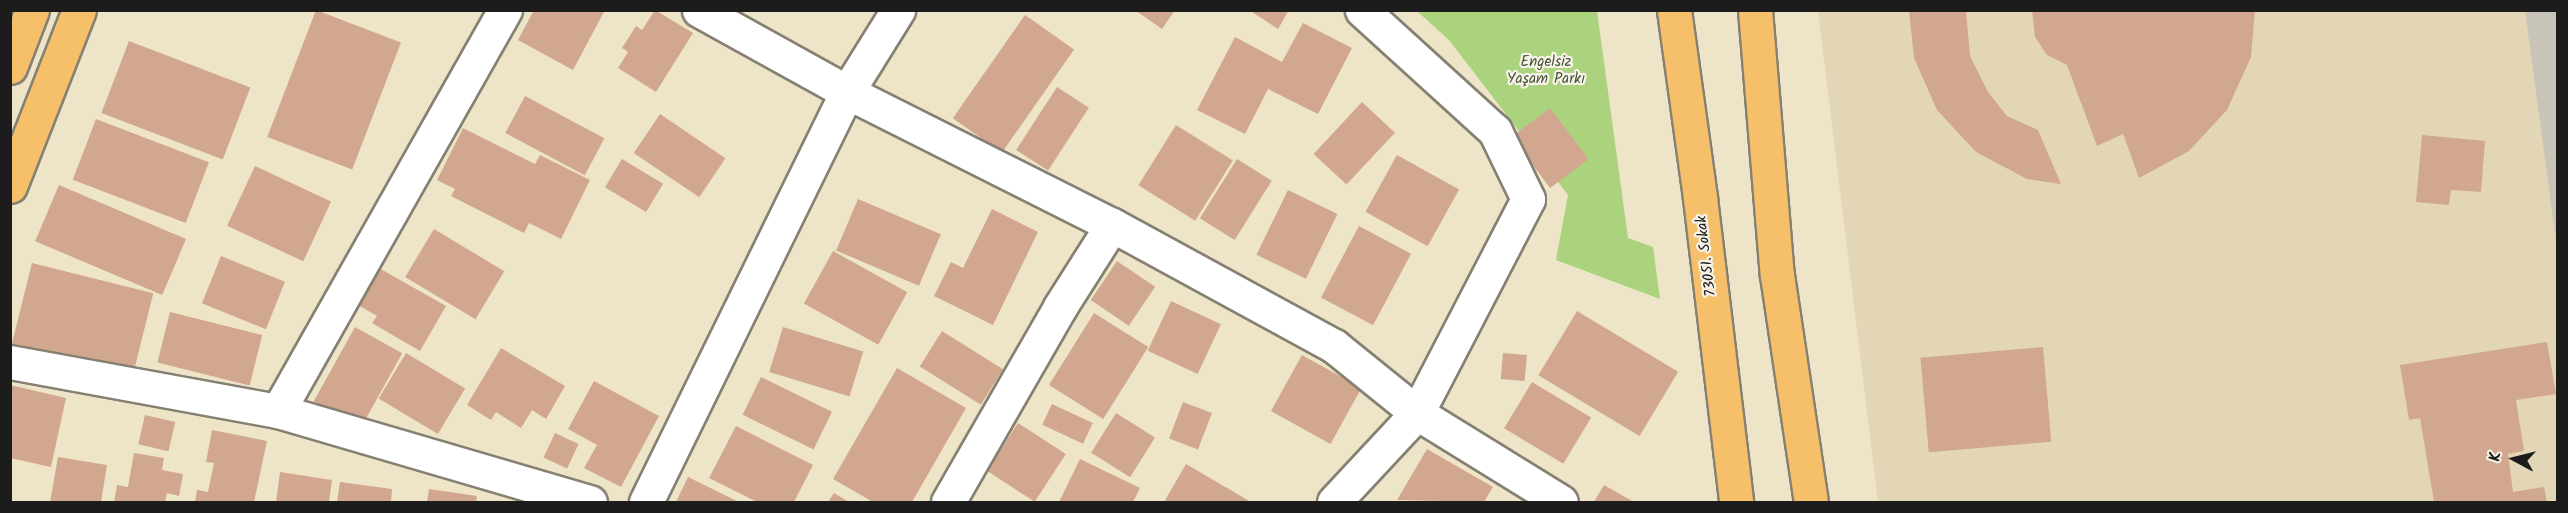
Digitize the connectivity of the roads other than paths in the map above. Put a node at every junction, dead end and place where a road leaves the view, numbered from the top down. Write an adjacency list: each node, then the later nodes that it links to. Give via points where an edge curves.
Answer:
1 (32, 10): 9 (main road)
2 (79, 10): 11 (main road)
3 (505, 10): 14 (street)
4 (699, 10): 10 (street)
5 (898, 10): 10 (street)
6 (1362, 10): 15 (street, via 1495,131 1528,199)
7 (1674, 10): 21 (main road, 73051. Sokak)
8 (1755, 10): 22 (main road, via 1777,275)
9 (10, 67)
10 (847, 92): 12 (street); 17 (street)
11 (10, 186)
12 (1112, 225): 15 (street, via 1334,346); 18 (street)
13 (10, 362): 14 (street)
14 (278, 411): 16 (street)
15 (1417, 413): 19 (street); 20 (street)
16 (590, 502)
17 (646, 502)
18 (948, 502)
19 (1334, 502)
20 (1561, 502)
21 (1736, 502)
22 (1811, 502)

